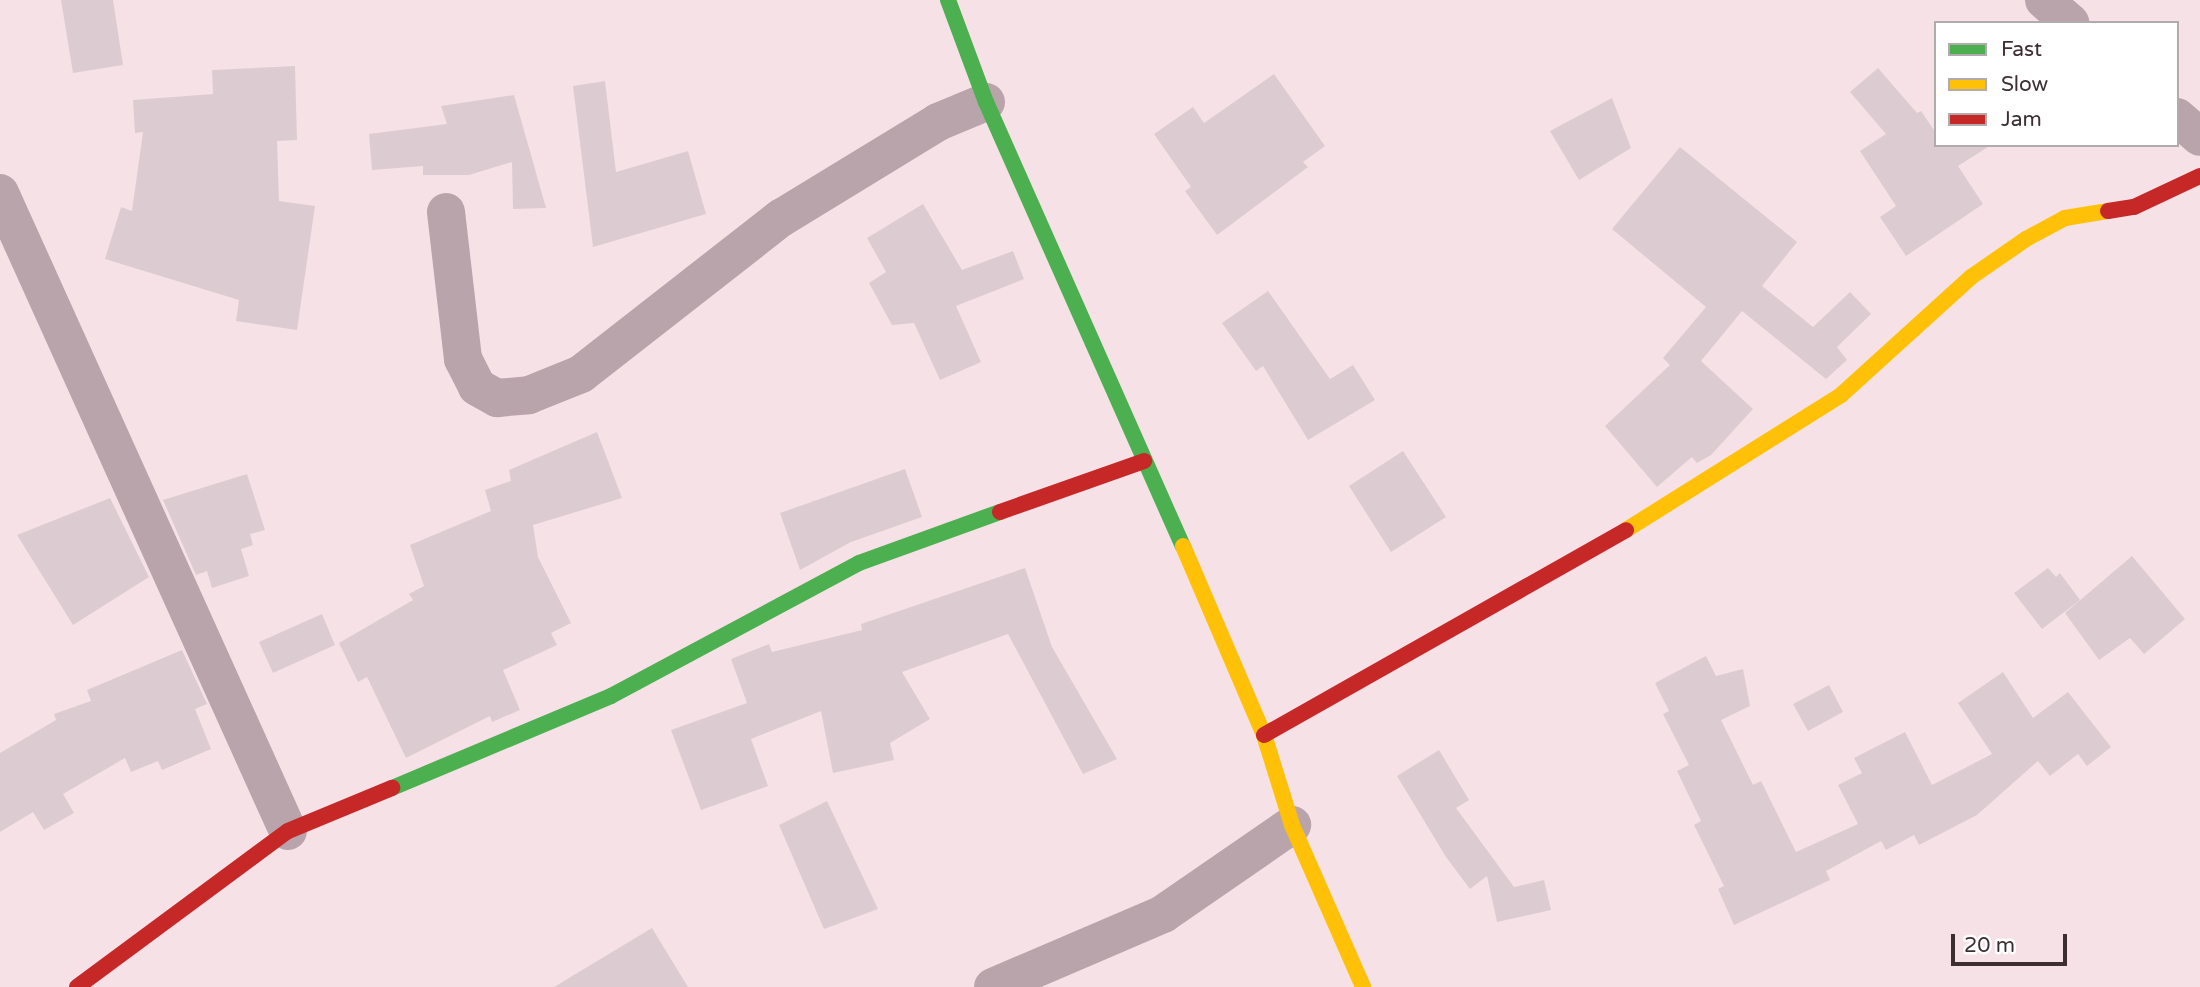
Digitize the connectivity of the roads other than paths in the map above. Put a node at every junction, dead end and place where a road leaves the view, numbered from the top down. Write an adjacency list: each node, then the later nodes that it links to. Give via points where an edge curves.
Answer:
1 (948, 0): 4 (street)
2 (2044, 0): 3 (street)
3 (2068, 21)
4 (986, 102): 9 (street, via 938,122 780,218 582,373 529,395 498,398 477,387 463,359); 10 (street, via 1067,276)
5 (2179, 119): 6 (street)
6 (2200, 137)
7 (2200, 176): 11 (street, via 2134,207 2064,218 2026,239 1971,277 1841,395 1701,487)
8 (0, 193): 13 (street)
9 (446, 212)
10 (1144, 461): 11 (street); 13 (street, via 859,564 611,696)
11 (1264, 734): 12 (street)
12 (1292, 825): 15 (street, via 1163,914); 16 (street)
13 (288, 831): 14 (street)
14 (77, 987)
15 (993, 987)
16 (1363, 987)

